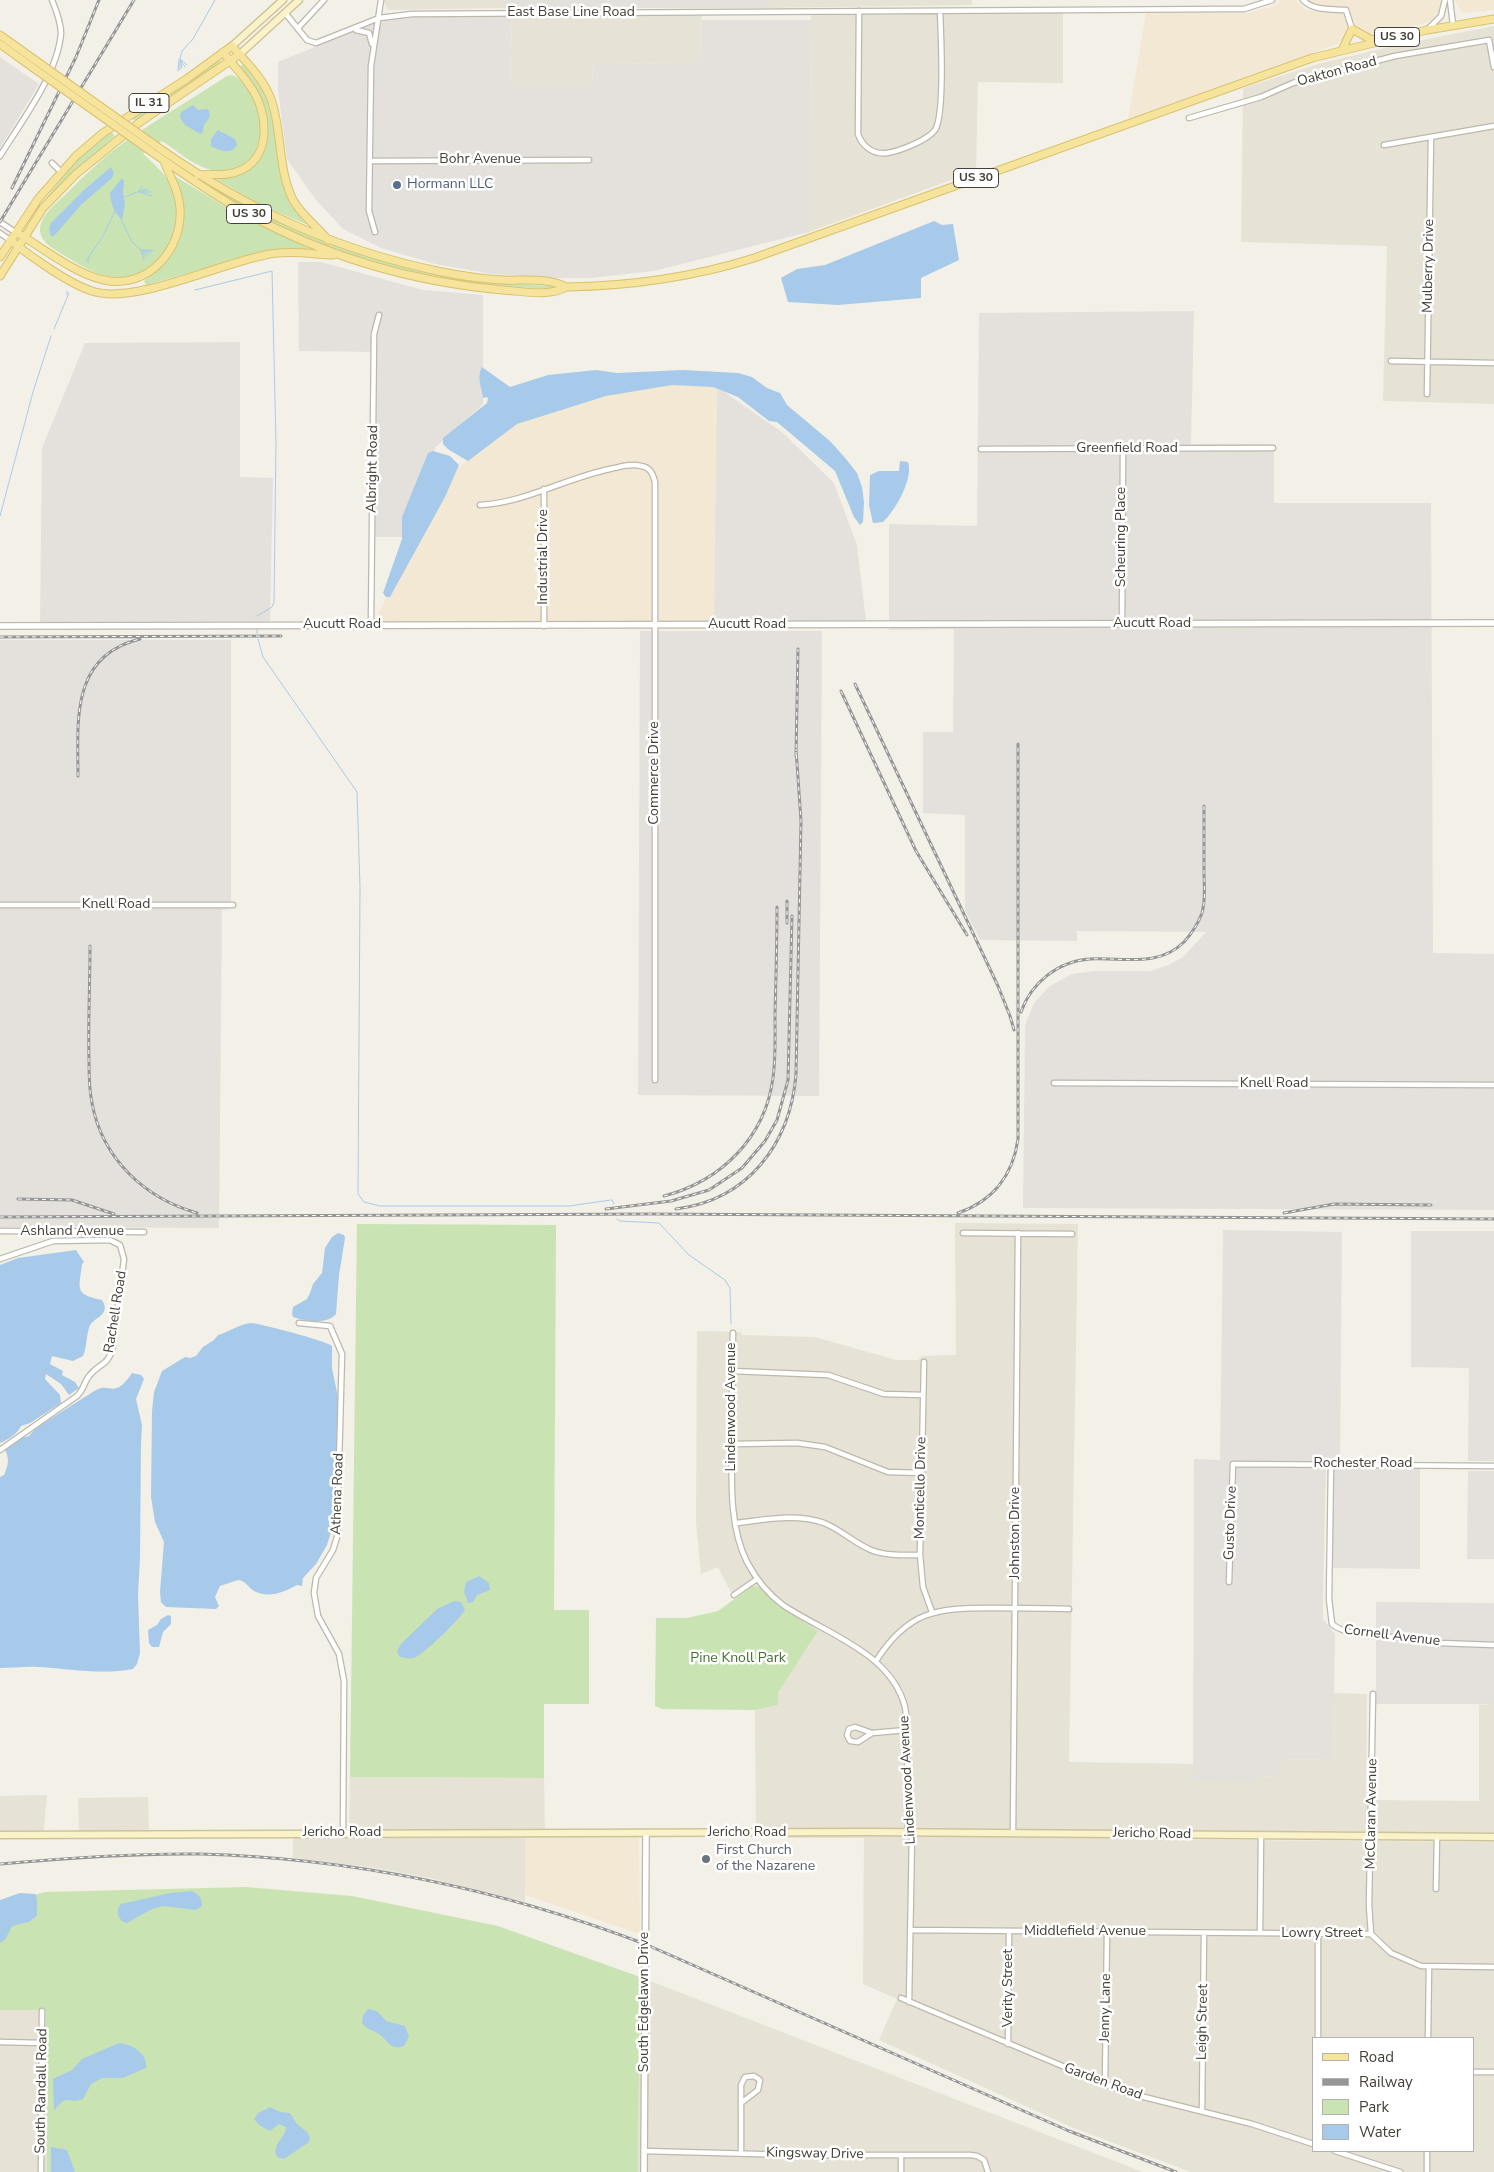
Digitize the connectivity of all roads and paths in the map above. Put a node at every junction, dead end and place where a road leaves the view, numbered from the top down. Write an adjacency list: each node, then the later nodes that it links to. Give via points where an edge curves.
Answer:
1 (52, 0): 35 (street, via 61,31 53,63 42,88)
2 (283, 0): 23 (main road, IL 31)
3 (299, 0): 12 (main road, IL 31)
4 (324, 0): 16 (street)
5 (382, 0): 13 (street)
6 (1272, 0): 11 (street, East Base Line Road, via 1244,9)
7 (1303, 0): 17 (street, via 1314,7 1346,10)
8 (1445, 0): 19 (street, via 1441,16)
9 (1450, 0): 15 (street)
10 (859, 11): 11 (street, East Base Line Road); 11 (street, via 858,134 865,146 881,153 927,138 937,125); 13 (street, East Base Line Road, via 412,14)
11 (940, 11)
12 (286, 14): 16 (street); 27 (main road, IL 31)
13 (379, 18): 18 (street, East Base Line Road); 24 (street)
14 (1494, 19): 15 (main road, US 30)
15 (1453, 26): 19 (main road, US 30)
16 (298, 28): 18 (street, East Base Line Road, via 307,40 316,43)
17 (1352, 29): 21 (main road, via 1370,39); 25 (main road)
18 (350, 30): 24 (street, via 368,33)
19 (1427, 30): 21 (main road, US 30)
20 (0, 35): 29 (main road, US 30)
21 (1384, 40): 25 (main road, US 30)
22 (0, 44): 29 (main road, US 30)
23 (232, 46): 26 (main road, IL 31); 27 (main road)
24 (373, 48): 38 (street)
25 (1342, 50): 53 (main road, US 30, via 1205,95 746,260 660,279)
26 (223, 52): 28 (main road); 40 (main road, IL 31, via 103,133)
27 (240, 54): 28 (main road, IL 31); 48 (main road, via 262,81 272,103 293,199)
28 (230, 62): 41 (main road, via 251,86 259,102 265,127 262,148 241,170 226,175); 46 (main road, IL 31, via 140,122 90,161 54,196)
29 (33, 63): 37 (main road, US 30, bridge); 41 (main road, US 30, bridge)
30 (1494, 67): 31 (street, Oakton Road, via 1489,40 1395,56 1293,83 1261,97)
31 (1189, 118)
32 (1494, 126): 33 (street)
33 (1431, 137): 34 (street); 56 (street, Mulberry Drive)
34 (1384, 145)
35 (0, 156)
36 (590, 160): 38 (street, Bohr Avenue)
37 (164, 161): 46 (main road, via 178,194 180,224 168,254 141,277 119,282 95,278); 50 (main road, US 30, via 245,212)
38 (370, 161): 44 (street, via 369,211)
39 (52, 163): 40 (street)
40 (61, 172): 43 (main road, IL 31)
41 (198, 174): 48 (main road, US 30, via 267,214)
42 (0, 222): 43 (street)
43 (15, 232): 46 (main road); 47 (main road, IL 31)
44 (375, 232)
45 (0, 233): 47 (street)
46 (24, 237): 49 (main road, IL 31)
47 (10, 240): 49 (main road); 51 (main road, IL 31)
48 (329, 240): 53 (main road, US 30, via 405,264 449,273 500,280 557,282)
49 (18, 247): 50 (main road, via 80,285 109,294 148,288 266,254); 52 (main road, IL 31)
50 (341, 255): 53 (main road, US 30, via 412,276 472,286 535,292 558,292)
51 (0, 257)
52 (0, 276)
53 (566, 287)
54 (380, 315): 66 (street, Albright Road, via 374,334)
55 (1391, 361): 56 (street)
56 (1428, 362): 57 (street); 58 (street, Mulberry Drive)
57 (1494, 363)
58 (1428, 394)
59 (1273, 448): 61 (street, Greenfield Road)
60 (981, 449): 61 (street, Greenfield Road)
61 (1123, 449): 65 (street, Scheuring Place)
62 (544, 489): 63 (street, via 500,504); 67 (street, Commerce Drive, via 585,474 637,465 652,472 655,482); 69 (street, Industrial Drive)
63 (480, 505)
64 (1494, 623): 65 (street, Aucutt Road)
65 (1122, 624): 67 (street, Aucutt Road)
66 (371, 625): 68 (street, Aucutt Road); 69 (street, Aucutt Road)
67 (656, 625): 69 (street, Aucutt Road); 72 (street, Commerce Drive)
68 (0, 626)
69 (544, 626)
70 (0, 905): 71 (street, Knell Road)
71 (233, 905)
72 (655, 1080)
73 (1054, 1083): 74 (street, Knell Road)
74 (1494, 1085)
75 (0, 1231): 76 (street, Ashland Avenue)
76 (144, 1232)
77 (962, 1233): 78 (street)
78 (1018, 1233): 79 (street); 97 (street, Johnston Drive)
79 (1072, 1234)
80 (0, 1259): 87 (street, Rachell Road, via 53,1241 110,1240 120,1246 124,1259 109,1359 90,1374 77,1396)
81 (299, 1323): 105 (street, Athena Road, via 330,1326 342,1354 338,1537 316,1578 314,1593 318,1616 339,1654 344,1681)
82 (733, 1333): 84 (street, Lindenwood Avenue)
83 (924, 1362): 85 (street, Monticello Drive)
84 (732, 1371): 85 (street, via 828,1375 884,1394); 86 (street, Lindenwood Avenue)
85 (923, 1395): 91 (street, Monticello Drive)
86 (732, 1444): 91 (street, via 825,1447 888,1472); 92 (street, Lindenwood Avenue)
87 (0, 1450)
88 (1233, 1464): 89 (street, Rochester Road); 95 (street, Gusto Drive)
89 (1331, 1464): 90 (street, Rochester Road); 100 (street, Cornell Avenue, via 1329,1599 1332,1624 1338,1630 1352,1634)
90 (1494, 1466)
91 (922, 1473): 93 (street, Monticello Drive)
92 (736, 1523): 93 (street, via 802,1518 825,1523 871,1550 899,1556); 94 (street, Lindenwood Avenue, via 742,1551)
93 (920, 1555): 99 (street, Monticello Drive, via 923,1587)
94 (757, 1579): 96 (street); 101 (street, Lindenwood Avenue, via 783,1605)
95 (1229, 1582)
96 (734, 1595)
97 (1015, 1608): 98 (street); 99 (street, via 954,1608); 107 (street, Johnston Drive)
98 (1069, 1609)
99 (932, 1612): 101 (street, via 901,1631)
100 (1494, 1645)
101 (876, 1661): 103 (street, Lindenwood Avenue, via 897,1688 904,1705)
102 (1374, 1694): 111 (street, McClaran Avenue)
103 (907, 1730): 104 (street); 108 (street, Lindenwood Avenue, via 908,1828)
104 (872, 1733): 104 (street, via 852,1727 848,1735 850,1741 858,1742)
105 (343, 1833): 106 (main road, Jericho Road); 109 (main road, Jericho Road)
106 (646, 1833): 108 (main road, Jericho Road); 138 (street, South Edgelawn Drive)
107 (1013, 1833): 108 (main road, Jericho Road); 110 (main road, Jericho Road)
108 (912, 1834): 115 (street, Lindenwood Avenue)
109 (0, 1835)
110 (1261, 1835): 111 (main road, Jericho Road); 119 (street)
111 (1372, 1836): 112 (main road, Jericho Road); 121 (street, McClaran Avenue)
112 (1437, 1836): 113 (main road, Jericho Road); 114 (street)
113 (1494, 1837)
114 (1436, 1889)
115 (911, 1930): 116 (street, Middlefield Avenue); 125 (street, Lindenwood Avenue)
116 (1009, 1932): 117 (street, Middlefield Avenue); 131 (street, Verity Street)
117 (1107, 1932): 118 (street, Middlefield Avenue); 134 (street, Jenny Lane)
118 (1204, 1933): 119 (street, Middlefield Avenue); 136 (street, Leigh Street)
119 (1260, 1933): 120 (street, Lowry Street)
120 (1318, 1934): 121 (street, Lowry Street); 127 (street)
121 (1371, 1934): 122 (street, Lowry Street, via 1391,1953 1408,1962)
122 (1429, 1967): 123 (street, Lowry Street); 128 (street)
123 (1494, 1967)
124 (901, 1998): 125 (street, Garden Road)
125 (909, 2002): 131 (street, Garden Road)
126 (42, 2011): 130 (street, South Randall Road)
127 (1318, 2037)
128 (1428, 2037)
129 (0, 2042): 130 (street)
130 (43, 2042): 143 (street, South Randall Road)
131 (1008, 2044): 134 (street, Garden Road)
132 (1474, 2072): 133 (street)
133 (1494, 2072)
134 (1104, 2084): 136 (street, Garden Road)
135 (741, 2103): 135 (street, via 758,2090 758,2078 745,2077); 141 (street)
136 (1202, 2111): 137 (street, Garden Road)
137 (1312, 2144)
138 (644, 2151): 141 (street, Kingsway Drive); 144 (street, South Edgelawn Drive)
139 (1337, 2152): 147 (street)
140 (1427, 2152): 148 (street)
141 (741, 2153): 142 (street, Kingsway Drive)
142 (901, 2156): 145 (street); 146 (street, Kingsway Drive, via 977,2156 984,2160)
143 (41, 2172)
144 (644, 2172)
145 (901, 2172)
146 (988, 2172)
147 (1400, 2172)
148 (1427, 2172)

